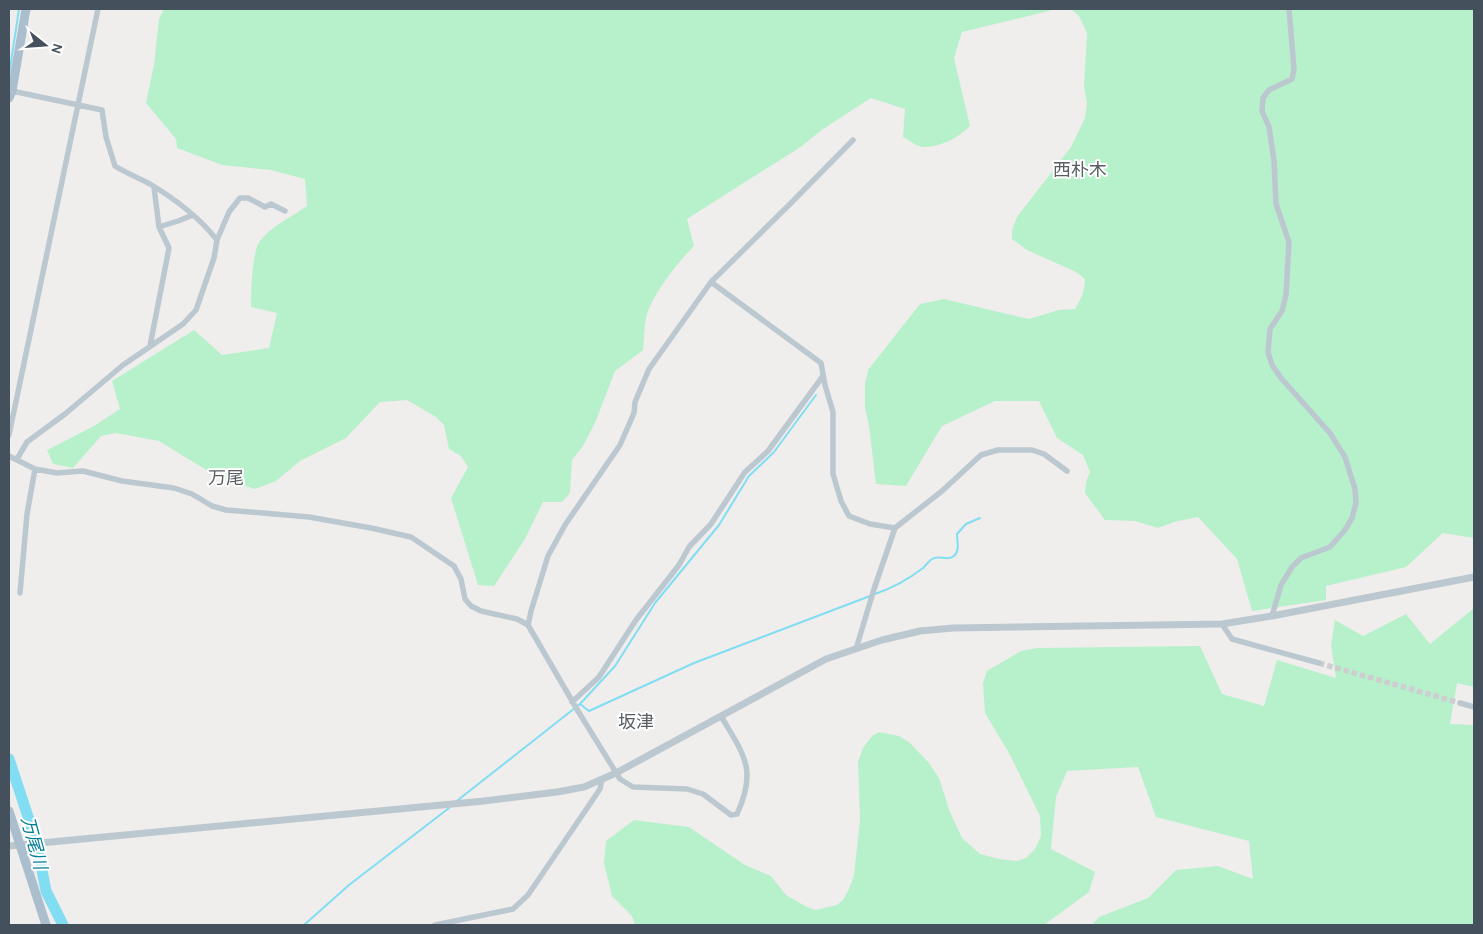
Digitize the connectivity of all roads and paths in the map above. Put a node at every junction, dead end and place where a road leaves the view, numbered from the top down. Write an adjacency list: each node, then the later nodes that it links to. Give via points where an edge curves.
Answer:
1 (26, 9): 4 (main road)
2 (98, 9): 5 (street)
3 (1289, 9): 23 (street, via 1292,79 1270,90 1263,98 1262,111 1269,127 1274,160 1276,204 1289,242 1286,295 1282,311 1270,329 1268,352 1281,378 1330,433 1345,457 1356,503 1345,530 1330,547 1301,558 1292,567 1281,585)
4 (10, 94): 5 (street)
5 (78, 105): 7 (street, via 102,110 115,166); 15 (street)
6 (853, 140): 12 (street)
7 (154, 188): 9 (street); 10 (street)
8 (285, 211): 11 (street, via 271,204 264,207 248,198 240,198 229,212)
9 (193, 214): 10 (street); 11 (street)
10 (159, 227): 13 (street, via 169,248)
11 (217, 240): 13 (street, via 196,310 183,324)
12 (711, 282): 14 (street, via 821,363); 25 (street, via 649,369 620,445 564,525 548,556)
13 (150, 346): 17 (street, via 27,442)
14 (823, 376): 20 (street, via 833,412 833,474 841,501 849,516); 28 (street, via 768,452 745,472 711,524 689,548 636,620 599,677)
15 (9, 435)
16 (9, 456): 17 (street)
17 (17, 459): 18 (street)
18 (34, 469): 22 (street); 25 (street, via 57,473 83,471 122,481 174,488 226,510 309,517 411,537 454,566 471,606)
19 (1067, 471): 20 (street, via 1044,454 1032,450 1010,449 990,453 981,456)
20 (895, 528): 26 (street)
21 (1474, 577): 23 (street)
22 (20, 593)
23 (1272, 616): 24 (street)
24 (1222, 624): 26 (street, via 953,628 882,640); 27 (street, via 1232,639)
25 (528, 625): 28 (street)
26 (856, 649): 31 (street, via 826,659)
27 (1319, 663)
28 (573, 703): 32 (street)
29 (1460, 703): 30 (street)
30 (1474, 707)
31 (721, 716): 32 (street); 32 (street, via 746,759 748,774 737,814 731,815 703,794 687,789 633,787)
32 (616, 773): 33 (street)
33 (602, 779): 36 (street, via 584,787 557,792); 38 (street, via 600,789 546,870 513,909)
34 (9, 811): 36 (main road)
35 (9, 846): 36 (street)
36 (19, 846): 37 (main road)
37 (46, 925)
38 (435, 925)

